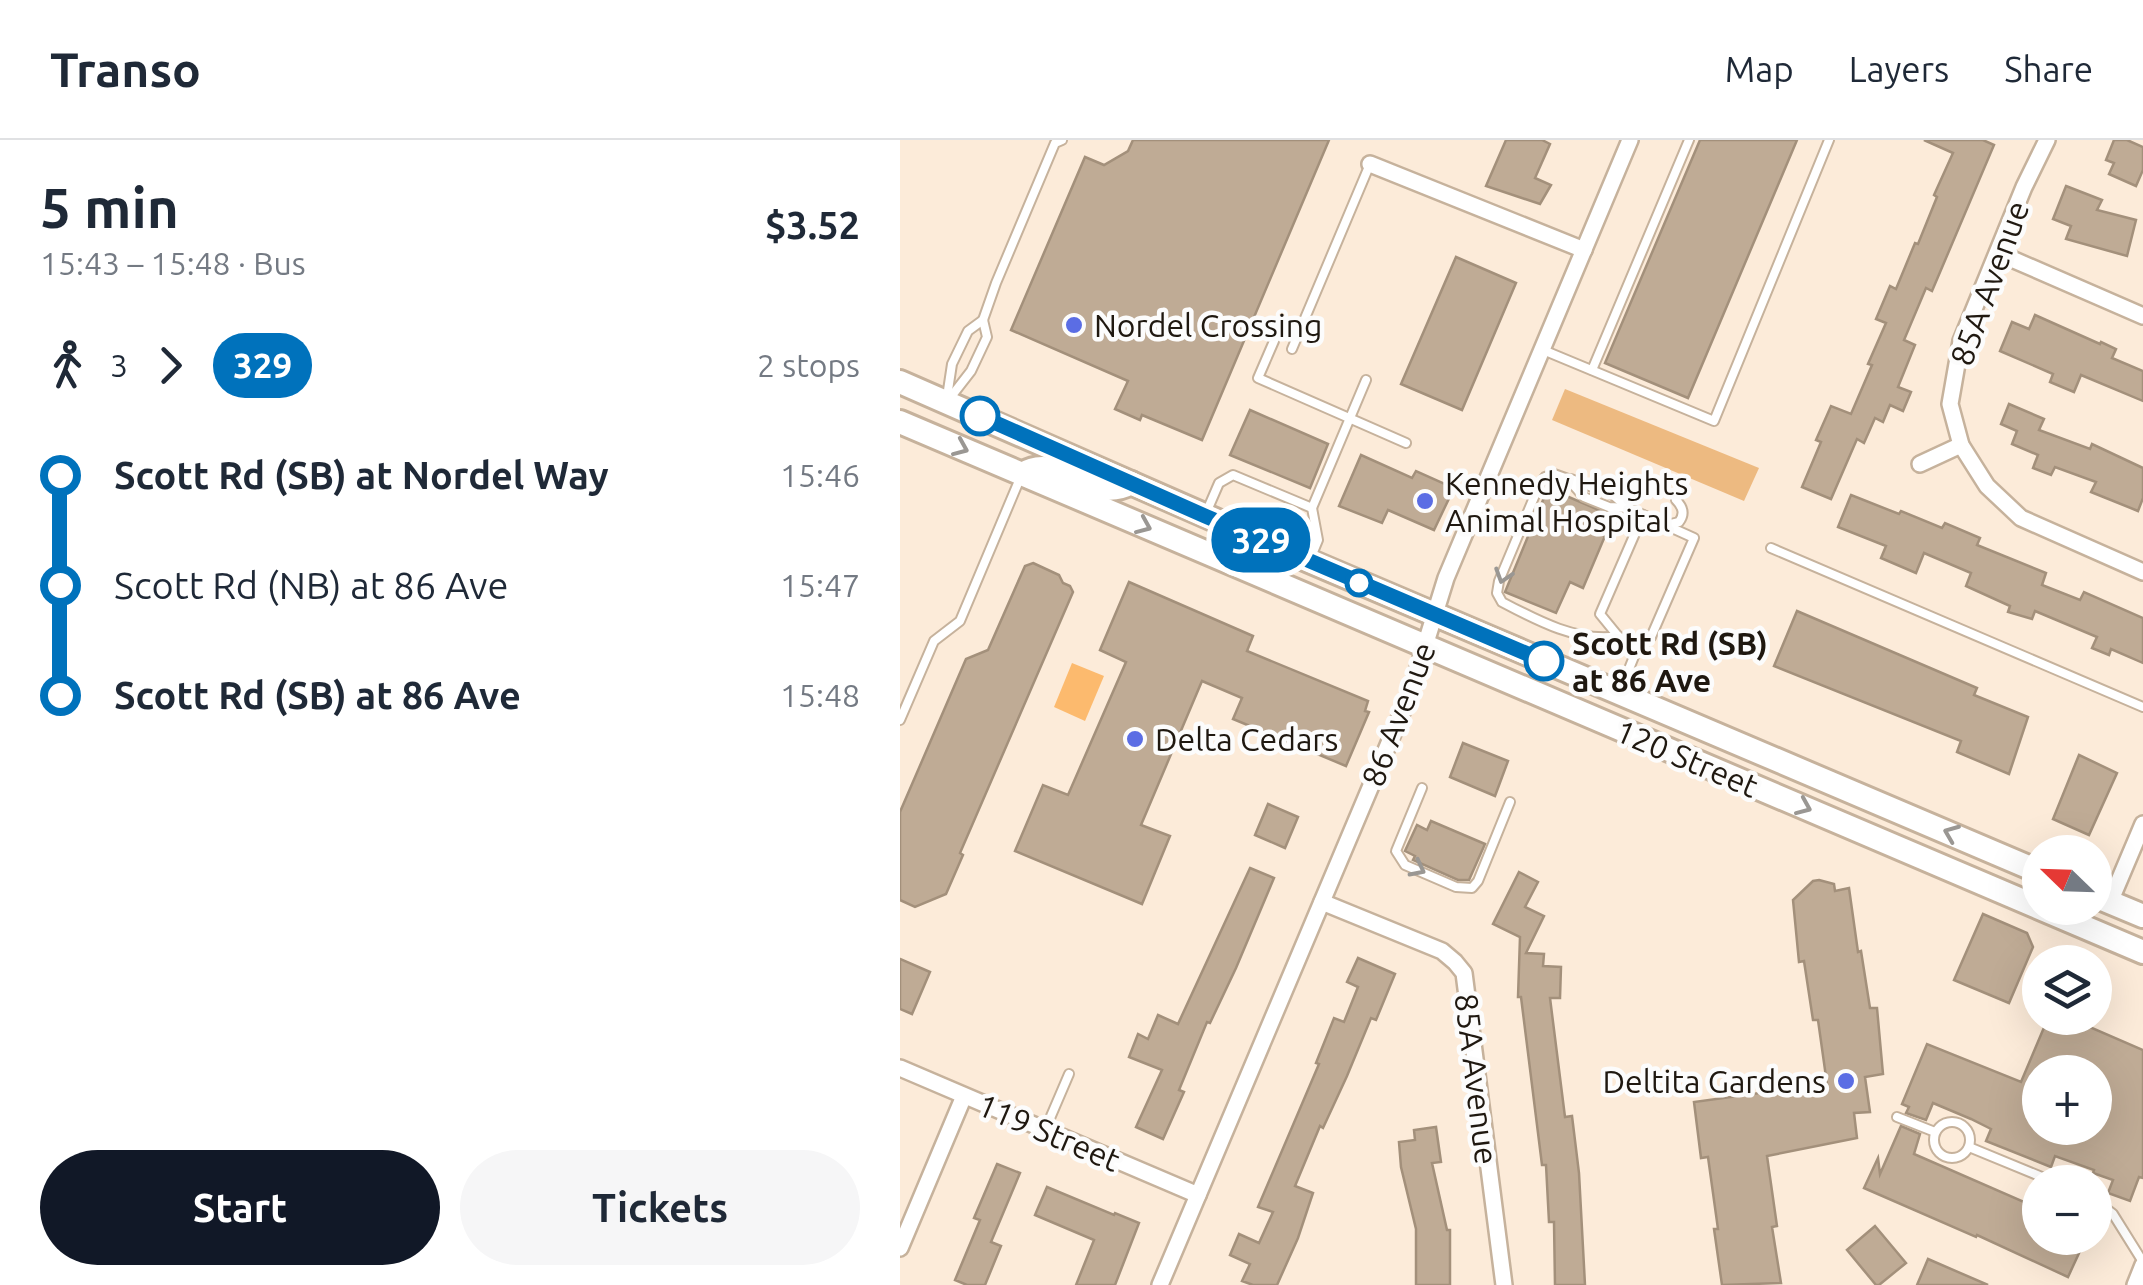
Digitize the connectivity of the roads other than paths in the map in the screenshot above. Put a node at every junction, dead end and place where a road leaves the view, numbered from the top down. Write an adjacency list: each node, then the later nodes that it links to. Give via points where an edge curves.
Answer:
1 (1630, 140): 7 (street, 86 Avenue)
2 (1689, 140): 14 (lane)
3 (1830, 140): 14 (lane, via 1714,422)
4 (2047, 140): 8 (street, 85A Avenue)
5 (1055, 141): 10 (lane)
6 (1370, 164): 7 (street); 12 (lane)
7 (1584, 250): 13 (street, 86 Avenue)
8 (1998, 253): 9 (street); 21 (street, 85A Avenue, via 1960,341 1950,404)
9 (2143, 316)
10 (983, 320): 17 (lane, via 968,331 952,364); 17 (lane, via 987,337)
11 (1274, 341): 18 (lane, via 1258,378)
12 (1292, 348)
13 (1543, 350): 14 (lane); 33 (street, 86 Avenue)
14 (1592, 370)
15 (1366, 380): 18 (lane)
16 (900, 382): 17 (main road, 120 Street)
17 (947, 402): 24 (main road, 120 Street)
18 (1350, 419): 20 (lane); 26 (lane)
19 (900, 422): 23 (main road, 120 Street, one-way to 23)
20 (1406, 444)
21 (1961, 444): 22 (street); 32 (street, via 1987,486 2022,518)
22 (1920, 464)
23 (1022, 474): 24 (main road, via 1050,469 1111,490); 35 (main road, 120 Street, one-way to 35); 39 (lane, via 960,621 934,641)
24 (1130, 483): 28 (main road, 120 Street)
25 (1676, 500): 29 (lane, via 1682,518)
26 (1312, 508): 28 (lane, via 1234,475 1218,484); 31 (lane, via 1318,540)
27 (1643, 515): 29 (lane); 34 (lane, via 1600,614); 34 (lane, one-way to 34, via 1614,495 1545,476 1498,582 1502,602 1570,633)
28 (1205, 516): 31 (main road, 120 Street)
29 (1666, 524): 36 (lane, via 1694,538 1651,636)
30 (1771, 548): 38 (lane)
31 (1309, 561): 33 (main road, 120 Street)
32 (2143, 572)
33 (1435, 615): 35 (street, 86 Avenue); 37 (main road, 120 Street)
34 (1618, 636): 36 (lane)
35 (1426, 647): 44 (main road, 120 Street, one-way to 44); 47 (street, 86 Avenue)
36 (1637, 649): 37 (lane)
37 (1619, 693): 43 (main road, 120 Street, one-way to 37)
38 (2143, 707)
39 (900, 720)
40 (1422, 788): 41 (lane, one-way to 41, via 1396,851 1405,865 1456,887 1472,888 1478,881)
41 (1510, 802)
42 (2143, 824): 46 (street)
43 (2022, 864)
44 (1956, 872): 45 (main road, via 2007,871); 50 (main road, 120 Street)
45 (2022, 878)
46 (2112, 878)
47 (1322, 902): 59 (street, 86 Avenue); 64 (street, 85A Avenue, via 1442,952 1464,973)
48 (2112, 906): 49 (main road)
49 (2143, 916)
50 (2143, 952)
51 (900, 1068): 53 (street, 119 Street)
52 (1069, 1074): 55 (lane)
53 (964, 1096): 55 (street, 119 Street); 61 (street)
54 (1898, 1116): 56 (lane)
55 (1045, 1130): 59 (street, 119 Street)
56 (1935, 1132): 57 (lane, via 1944,1123 1961,1124 1969,1133); 57 (lane, via 1933,1144 1945,1158 1957,1158)
57 (1968, 1147): 58 (lane)
58 (2022, 1169)
59 (1198, 1195): 63 (street, 86 Avenue)
60 (2112, 1213): 62 (lane)
61 (900, 1248)
62 (2143, 1264): 65 (street)
63 (1160, 1285)
64 (1504, 1285)
65 (2135, 1285)

